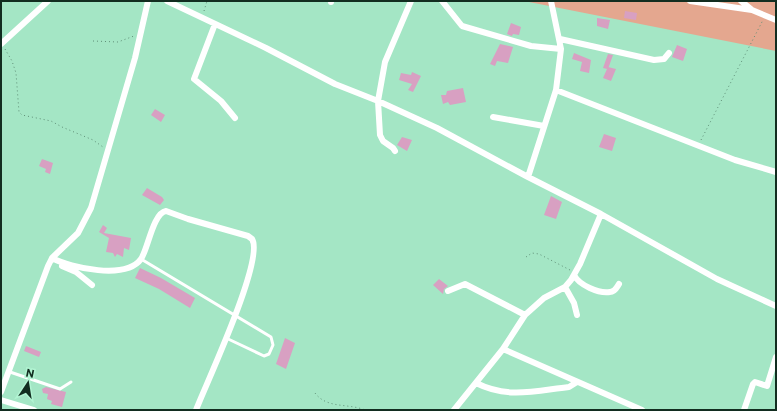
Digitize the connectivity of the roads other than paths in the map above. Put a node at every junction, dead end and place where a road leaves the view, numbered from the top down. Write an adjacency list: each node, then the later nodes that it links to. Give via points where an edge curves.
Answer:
1 (48, 1): 13 (street)
2 (148, 1): 26 (street, via 142,33 89,215 78,233)
3 (167, 1): 11 (street)
4 (411, 1): 17 (street, via 385,62)
5 (442, 1): 14 (street, via 462,26 531,46)
6 (551, 1): 12 (street)
7 (690, 1): 9 (street)
8 (742, 1): 9 (street)
9 (752, 10): 10 (street)
10 (776, 20)
11 (216, 24): 17 (street, via 335,84); 19 (street, via 194,79 221,101)
12 (560, 38): 14 (street); 15 (street, via 654,60 664,59)
13 (1, 44)
14 (561, 49): 16 (street)
15 (669, 53)
16 (556, 90): 20 (street); 22 (street, via 735,160)
17 (378, 101): 21 (street, via 380,135); 23 (street, via 437,128)
18 (493, 117): 20 (street)
19 (235, 118)
20 (544, 126): 23 (street)
21 (395, 151)
22 (776, 172)
23 (528, 178): 24 (street)
24 (601, 214): 27 (street); 32 (street, via 718,279)
25 (141, 259): 26 (street, via 136,265 128,268 106,270 82,268); 33 (lane); 33 (street, via 154,226 164,211 248,236 254,241 254,248)
26 (51, 260): 29 (street, via 76,272); 39 (street)
27 (574, 276): 28 (street, via 578,282 592,289 607,292 613,291); 30 (street)
28 (620, 284)
29 (92, 285)
30 (565, 287): 34 (street, via 544,298); 35 (street)
31 (448, 291): 34 (street, via 465,284)
32 (776, 306)
33 (237, 315): 36 (street); 36 (lane, via 244,322 271,337 272,349 264,356)
34 (525, 315): 37 (street)
35 (577, 315)
36 (226, 338): 46 (street)
37 (503, 349): 41 (street); 42 (street)
38 (776, 357): 49 (street, via 766,386 755,382 753,384)
39 (10, 372): 40 (lane, via 60,389); 43 (street)
40 (71, 382)
41 (476, 382): 42 (street, via 490,390 508,393 569,387); 47 (street)
42 (577, 382): 48 (street)
43 (1, 392)
44 (1, 400): 45 (street)
45 (34, 410)
46 (196, 410)
47 (454, 410)
48 (642, 410)
49 (744, 410)

